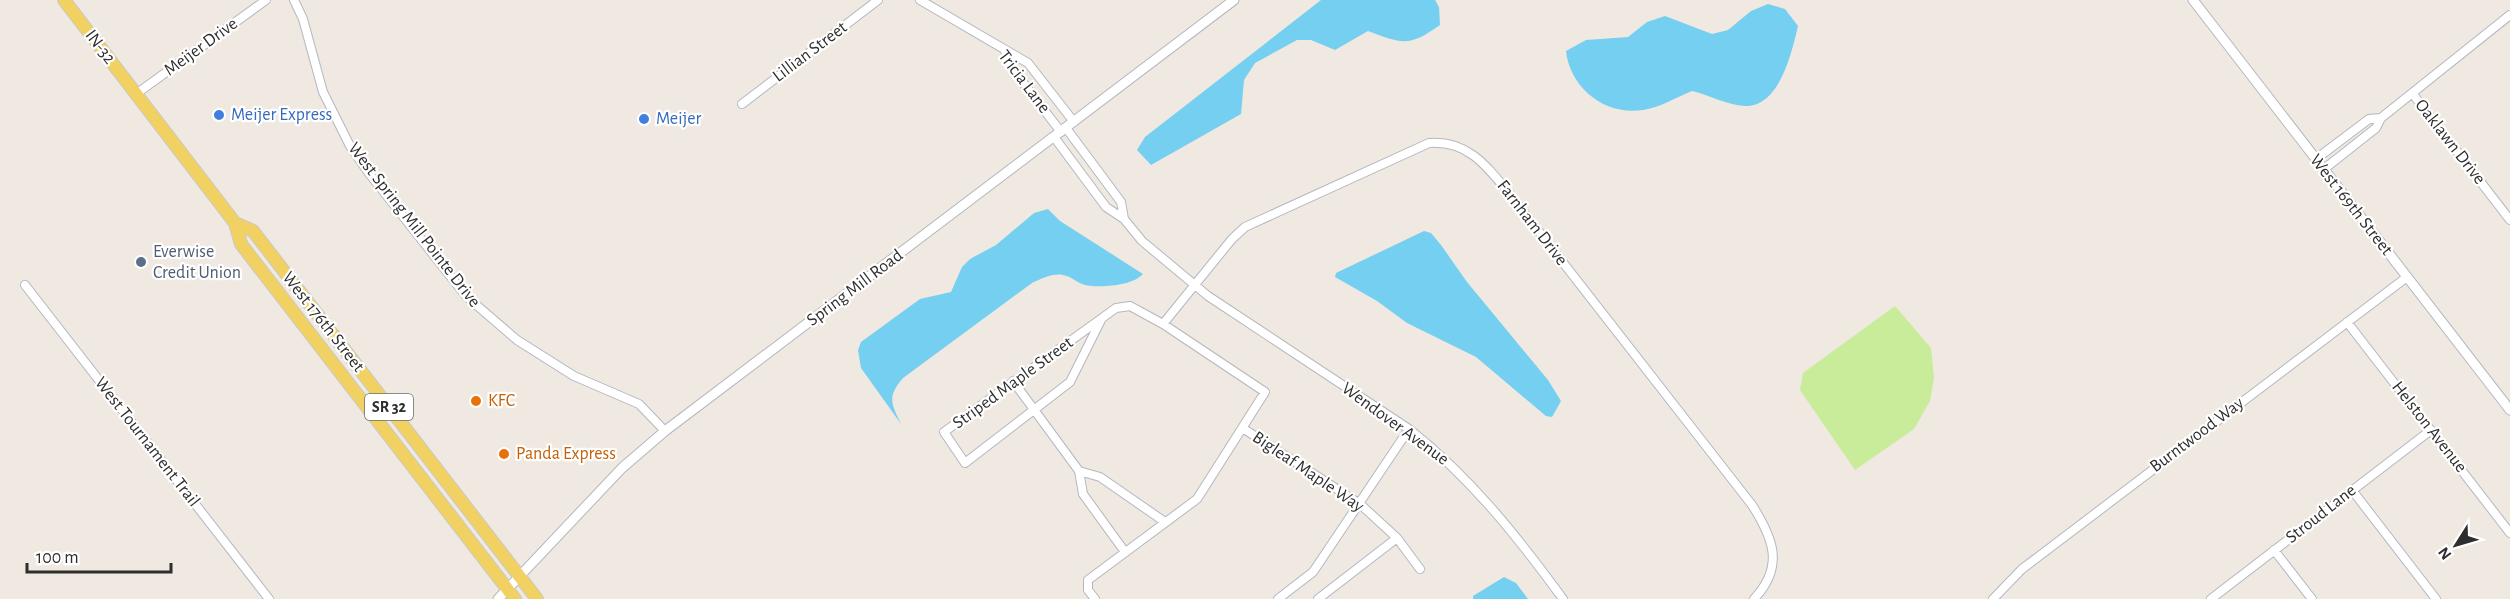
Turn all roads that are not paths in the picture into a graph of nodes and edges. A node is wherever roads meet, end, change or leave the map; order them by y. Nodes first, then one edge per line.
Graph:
1 (64, 0) edge
2 (266, 0) edge
3 (294, 0) edge
4 (878, 0) edge
5 (920, 0) edge
6 (1234, 0) edge
7 (2193, 0) edge
8 (2510, 15) edge
9 (1005, 51) junction
10 (2412, 93) junction
11 (136, 94) junction
12 (742, 104) dead end
13 (2381, 118) junction
14 (1064, 130) junction
15 (2316, 159) junction
16 (2324, 169) junction
17 (1124, 219) junction
18 (2510, 220) edge
19 (235, 223) junction
20 (2407, 277) junction
21 (25, 285) dead end
22 (1194, 286) junction
23 (1101, 320) junction
24 (2347, 322) junction
25 (1163, 324) junction
26 (1013, 381) junction
27 (1034, 410) junction
28 (2510, 410) edge
29 (1244, 429) junction
30 (1409, 429) junction
31 (2431, 430) junction
32 (665, 431) junction
33 (1079, 471) junction
34 (2352, 490) junction
35 (1360, 504) junction
36 (1165, 522) junction
37 (2510, 533) edge
38 (1397, 538) junction
39 (2274, 550) junction
40 (1125, 552) junction
41 (1420, 569) dead end
42 (519, 576) junction
43 (511, 594) edge
44 (269, 599) edge
45 (498, 599) edge
46 (537, 599) edge
47 (1095, 599) edge
48 (1278, 599) edge
49 (1318, 599) edge
50 (1563, 599) edge
51 (1754, 599) edge
52 (1993, 599) edge
53 (2211, 599) edge
54 (2312, 599) edge
55 (2436, 599) edge

1 - 11 main road, IN-32 / SR 32
2 - 11 street, Meijer Drive
3 - 32 street, West Spring Mill Pointe Drive
4 - 12 street, Lillian Street
5 - 9 street, Tricia Lane
6 - 14 street, Spring Mill Road
7 - 15 street, West 169th Street
8 - 10 street
9 - 14 street, Tricia Lane
9 - 14 street
10 - 13 street
10 - 18 street, Oaklawn Drive
11 - 19 main road, West 176th Street / SR 32
13 - 15 street
13 - 16 street
14 - 17 street, Wendover Avenue
14 - 17 street
14 - 32 street, Spring Mill Road
15 - 16 street, West 169th Street
16 - 20 street, West 169th Street
17 - 22 street, Wendover Avenue
19 - 42 main road, West 176th Street / SR 32
19 - 43 main road, West 176th Street / SR 32
20 - 24 street, Burntwood Way
20 - 28 street, West 169th Street
21 - 44 street, West Tournament Trail
22 - 25 street
22 - 30 street, Wendover Avenue
22 - 51 street, Farnham Drive
23 - 25 street, Striped Maple Street
23 - 26 street, Striped Maple Street
23 - 27 street, Striped Maple Street
24 - 31 street, Helston Avenue
24 - 52 street, Burntwood Way
25 - 29 street
26 - 27 street
26 - 27 street, Striped Maple Street
27 - 33 street
29 - 35 street, Bigleaf Maple Way
29 - 36 street
30 - 35 street
30 - 50 street, Wendover Avenue
31 - 34 street, Stroud Lane
31 - 37 street, Helston Avenue
32 - 42 street, Spring Mill Road
33 - 36 street
33 - 40 street
34 - 39 street, Stroud Lane
34 - 55 street
35 - 38 street, Bigleaf Maple Way
35 - 48 street
36 - 40 street
38 - 41 street, Bigleaf Maple Way
38 - 49 street
39 - 53 street, Stroud Lane
39 - 54 street
40 - 47 street
42 - 43 street, Spring Mill Road
42 - 46 main road, West 176th Street / SR 32
43 - 45 street, Spring Mill Road

